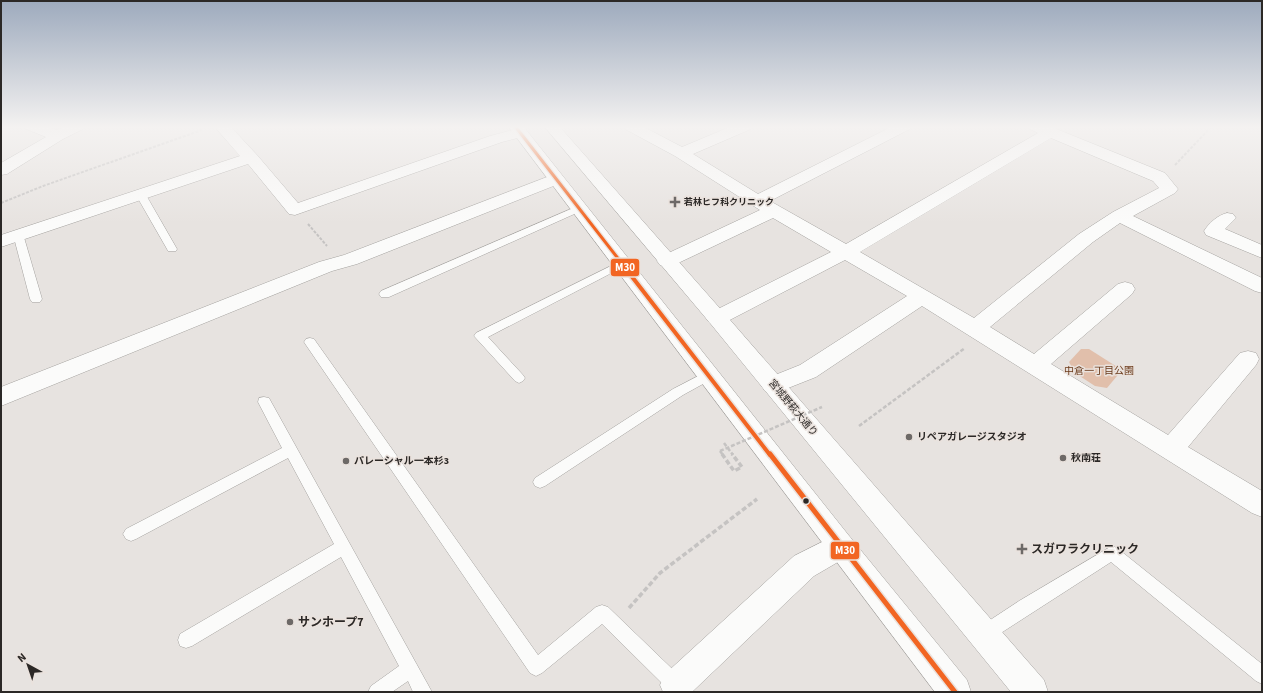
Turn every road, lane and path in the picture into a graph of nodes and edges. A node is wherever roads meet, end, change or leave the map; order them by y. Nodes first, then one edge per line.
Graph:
1 (21, 158) edge
2 (122, 158) edge
3 (250, 158) edge
4 (251, 158) edge
5 (441, 158) edge
6 (539, 158) edge
7 (579, 158) edge
8 (689, 158) edge
9 (848, 158) edge
10 (996, 158) edge
11 (1114, 158) edge
12 (1181, 158) edge
13 (1, 170) edge
14 (555, 179) junction
15 (1168, 188) junction
16 (141, 195) junction
17 (1, 203) edge
18 (765, 206) junction
19 (578, 209) junction
20 (295, 210) junction
21 (1119, 216) junction
22 (1226, 218) dead end
23 (18, 234) junction
24 (1, 241) edge
25 (172, 249) dead end
26 (846, 252) junction
27 (1262, 252) edge
28 (668, 261) junction
29 (342, 262) junction
30 (621, 264) junction
31 (1262, 286) edge
32 (1125, 289) dead end
33 (385, 294) dead end
34 (922, 296) junction
35 (36, 299) dead end
36 (717, 318) junction
37 (980, 331) junction
38 (310, 342) dead end
39 (1248, 358) dead end
40 (1035, 365) junction
41 (708, 376) junction
42 (519, 378) dead end
43 (773, 385) junction
44 (1, 397) edge
45 (264, 402) dead end
46 (822, 407) dead end
47 (859, 426) dead end
48 (724, 443) dead end
49 (1170, 448) junction
50 (291, 450) junction
51 (540, 482) dead end
52 (757, 499) dead end
53 (1262, 505) edge
54 (131, 534) dead end
55 (840, 546) junction
56 (343, 547) junction
57 (614, 626) junction
58 (983, 635) junction
59 (186, 640) dead end
60 (410, 669) junction
61 (1262, 675) edge
62 (680, 688) edge
63 (377, 692) edge
64 (423, 692) edge
65 (955, 692) edge
66 (1032, 692) edge

1 - 13 street
2 - 17 path
3 - 16 street
4 - 20 street
5 - 20 street
6 - 14 street
7 - 28 street, 宮城野萩大通り
8 - 18 street
9 - 18 street
10 - 26 street
11 - 15 street
12 - 15 path
14 - 19 street
14 - 29 street
15 - 21 street
16 - 23 street
16 - 25 lane
18 - 26 street
18 - 28 street
19 - 30 street
19 - 33 lane
20 - 29 path
21 - 31 street
21 - 37 street
22 - 27 street
23 - 24 street
23 - 35 lane
26 - 34 street
26 - 36 street
28 - 36 street, 宮城野萩大通り
29 - 44 street
30 - 41 street
30 - 42 lane
32 - 40 street
34 - 37 street
34 - 43 street
36 - 43 street, 宮城野萩大通り
37 - 40 street
37 - 47 path
38 - 57 lane
39 - 49 street
40 - 49 street
41 - 51 lane
41 - 55 street
43 - 58 street, 宮城野萩大通り
45 - 50 lane
46 - 48 path, bridge
49 - 53 street
50 - 54 lane
50 - 56 lane
52 - 57 path
55 - 62 street
55 - 65 street
56 - 59 lane
56 - 60 lane
57 - 62 lane
58 - 61 lane
58 - 66 street, 宮城野萩大通り
60 - 63 lane
60 - 64 lane

